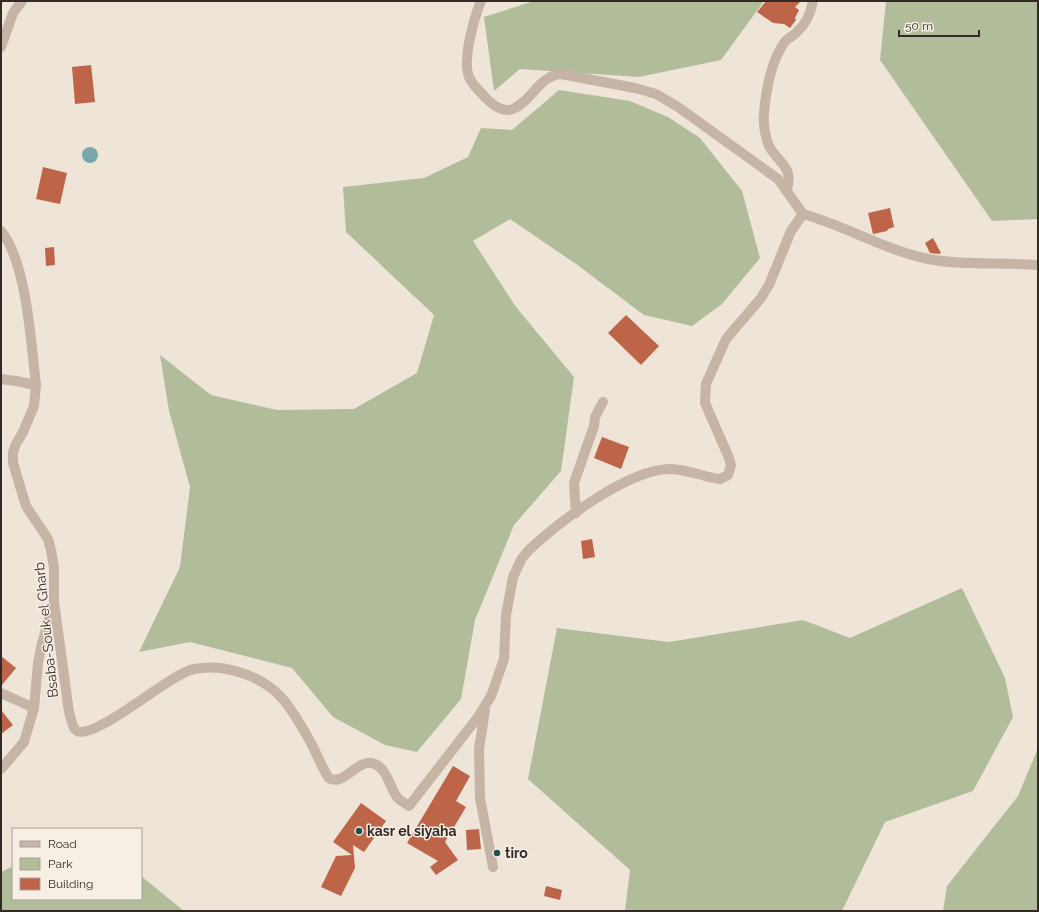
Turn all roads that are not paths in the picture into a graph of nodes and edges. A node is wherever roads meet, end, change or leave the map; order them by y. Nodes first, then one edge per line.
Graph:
1 (22, 1) edge
2 (481, 1) edge
3 (813, 1) edge
4 (1, 47) edge
5 (787, 189) junction
6 (804, 214) junction
7 (1, 231) edge
8 (1038, 265) edge
9 (1, 379) edge
10 (36, 386) junction
11 (603, 402) dead end
12 (576, 513) junction
13 (54, 602) junction
14 (1, 693) edge
15 (486, 706) junction
16 (34, 708) junction
17 (1, 769) edge
18 (492, 867) dead end

1 - 4 street
2 - 5 street
3 - 5 street
5 - 6 street
6 - 8 street
6 - 12 street, Bsaba-Souk el Gharb
7 - 10 street, Bsaba-Souk el Gharb
9 - 10 street
10 - 13 street, Bsaba-Souk el Gharb
11 - 12 street
12 - 15 street, Bsaba-Souk el Gharb
13 - 15 street, Bsaba-Souk el Gharb
13 - 16 street
14 - 16 street
15 - 18 street
16 - 17 street

